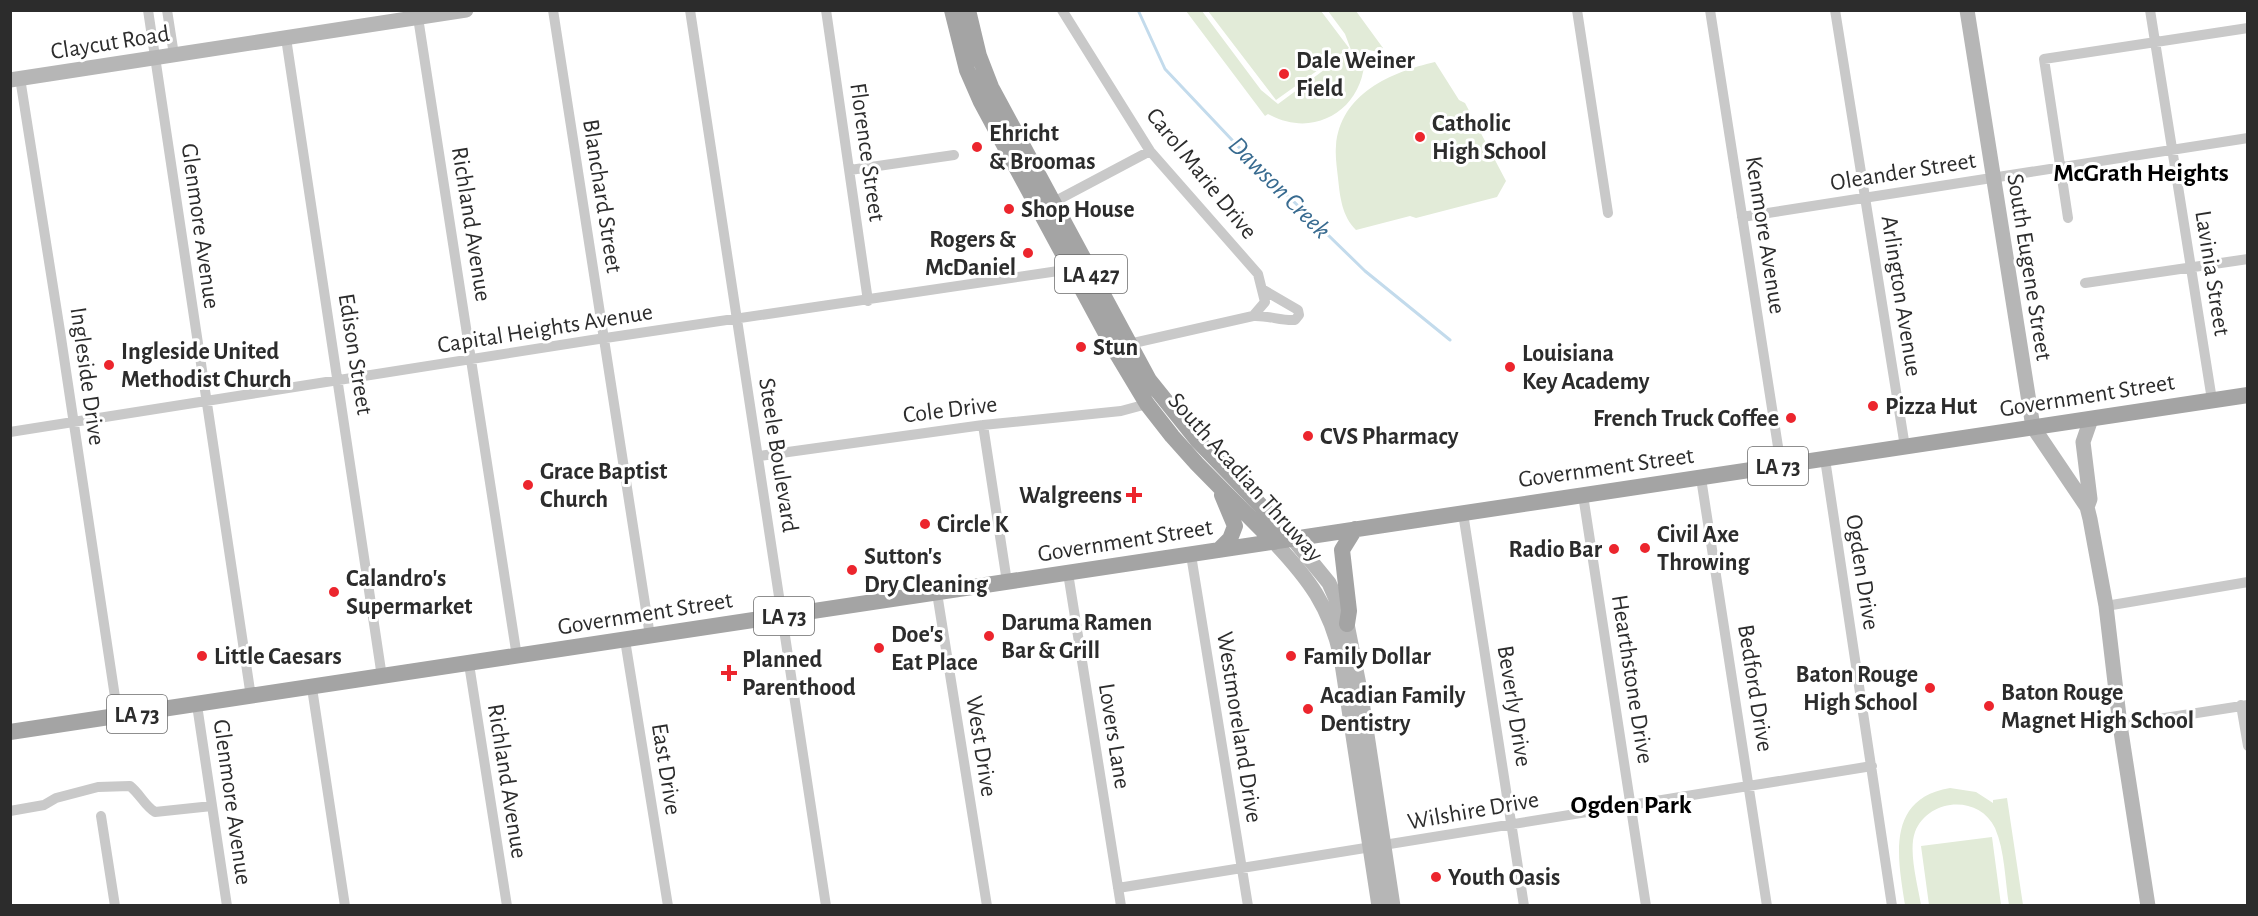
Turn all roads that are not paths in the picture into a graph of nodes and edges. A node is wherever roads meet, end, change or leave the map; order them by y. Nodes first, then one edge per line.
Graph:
1 (148, 10) edge
2 (167, 10) edge
3 (466, 10) edge
4 (553, 10) edge
5 (690, 10) edge
6 (826, 10) edge
7 (952, 10) edge
8 (968, 10) edge
9 (1062, 10) edge
10 (1577, 10) edge
11 (1710, 10) edge
12 (1835, 10) edge
13 (1967, 10) edge
14 (2150, 10) edge
15 (418, 14) edge
16 (2247, 28) edge
17 (286, 38) junction
18 (2155, 42) junction
19 (174, 55) junction
20 (155, 58) junction
21 (15, 79) edge
22 (2247, 138) edge
23 (1150, 151) junction
24 (2172, 151) junction
25 (954, 155) dead end
26 (2060, 166) junction
27 (850, 170) junction
28 (1994, 178) junction
29 (1865, 198) junction
30 (1046, 206) junction
31 (1608, 213) dead end
32 (1742, 217) junction
33 (2068, 218) dead end
34 (2247, 259) edge
35 (1075, 261) junction
36 (2190, 268) junction
37 (2085, 284) dead end
38 (1262, 289) junction
39 (868, 300) junction
40 (1253, 316) junction
41 (736, 321) junction
42 (604, 339) junction
43 (1129, 344) junction
44 (471, 360) junction
45 (339, 381) junction
46 (2247, 395) edge
47 (2212, 400) junction
48 (205, 401) junction
49 (1147, 404) junction
50 (2091, 419) junction
51 (74, 422) junction
52 (983, 425) junction
53 (2033, 427) junction
54 (10, 432) edge
55 (1905, 447) junction
56 (759, 456) junction
57 (1825, 459) junction
58 (1781, 466) junction
59 (1701, 478) junction
60 (1216, 484) junction
61 (1583, 495) junction
62 (2086, 507) junction
63 (1463, 513) junction
64 (1355, 529) junction
65 (1293, 539) junction
66 (1274, 542) junction
67 (1219, 550) junction
68 (1191, 555) junction
69 (1068, 573) junction
70 (1007, 582) junction
71 (2247, 582) edge
72 (937, 593) junction
73 (2106, 606) junction
74 (782, 616) junction
75 (1347, 624) junction
76 (650, 636) junction
77 (625, 640) junction
78 (517, 657) junction
79 (469, 664) junction
80 (382, 677) junction
81 (312, 688) junction
82 (251, 697) junction
83 (197, 705) junction
84 (2244, 705) edge
85 (118, 717) junction
86 (2120, 725) junction
87 (10, 732) edge
88 (2247, 746) edge
89 (1872, 765) junction
90 (1749, 784) junction
91 (1631, 804) junction
92 (212, 806) junction
93 (10, 812) edge
94 (101, 816) dead end
95 (1512, 824) junction
96 (1377, 847) junction
97 (1242, 868) junction
98 (1118, 888) junction
99 (115, 906) edge
100 (227, 906) edge
101 (345, 906) edge
102 (507, 906) edge
103 (668, 906) edge
104 (826, 906) edge
105 (987, 906) edge
106 (1121, 906) edge
107 (1248, 906) edge
108 (1379, 906) edge
109 (1393, 906) edge
110 (1524, 906) edge
111 (1646, 906) edge
112 (1767, 906) edge
113 (1892, 906) edge
114 (2148, 906) edge

1 - 20 street, Glenmore Avenue
2 - 19 street
3 - 15 street, Claycut Road
4 - 42 street, Blanchard Street
5 - 41 street, Steele Boulevard
6 - 27 street, Florence Street
7 - 30 main road, South Acadian Thruway / LA 427
8 - 30 main road, South Acadian Thruway / LA 427
9 - 23 street, Carol Marie Drive
10 - 31 street
11 - 32 street, Kenmore Avenue
12 - 29 street, Arlington Avenue
13 - 28 street, South Eugene Street
14 - 18 street, Lavinia Street
15 - 17 street, Claycut Road
15 - 44 street, Richland Avenue
16 - 18 street
17 - 19 street, Claycut Road
17 - 45 street, Edison Street
18 - 24 street, Lavinia Street
18 - 26 street
19 - 20 street, Claycut Road
20 - 21 street, Claycut Road
20 - 48 street, Glenmore Avenue
21 - 51 street, Ingleside Drive
22 - 24 street, Oleander Street
23 - 30 street
23 - 38 street, Carol Marie Drive
24 - 26 street, Oleander Street
24 - 36 street, Lavinia Street
25 - 27 street
26 - 28 street, Oleander Street
26 - 33 street
27 - 39 street, Florence Street
28 - 29 street, Oleander Street
28 - 53 street, South Eugene Street
29 - 32 street, Oleander Street
29 - 55 street, Arlington Avenue
30 - 35 main road, South Acadian Thruway / LA 427
32 - 58 street, Kenmore Avenue
34 - 36 street
35 - 39 street, Capital Heights Avenue
35 - 43 main road, South Acadian Thruway / LA 427
35 - 49 main road, South Acadian Thruway / LA 427
36 - 37 street
36 - 47 street, Lavinia Street
38 - 40 street, Carol Marie Drive
38 - 40 street
39 - 41 street, Capital Heights Avenue
40 - 43 street
41 - 42 street, Capital Heights Avenue
41 - 56 street, Steele Boulevard
42 - 44 street, Capital Heights Avenue
42 - 76 street, Blanchard Street
43 - 65 main road, South Acadian Thruway / LA 427
44 - 45 street, Capital Heights Avenue
44 - 78 street, Richland Avenue
45 - 48 street, Capital Heights Avenue
45 - 80 street, Edison Street
46 - 47 main road, Government Street / LA 73
47 - 50 main road, Government Street / LA 73
48 - 51 street, Capital Heights Avenue
48 - 82 street, Glenmore Avenue
49 - 52 street, Cole Drive
49 - 60 main road, South Acadian Thruway / LA 427
50 - 53 main road, Government Street / LA 73
50 - 62 street
51 - 54 street, Capital Heights Avenue
51 - 85 street, Ingleside Drive
52 - 56 street, Cole Drive
52 - 70 street
53 - 55 main road, Government Street / LA 73
53 - 62 street, South Eugene Street
55 - 57 main road, Government Street / LA 73
56 - 74 street, Steele Boulevard
57 - 58 main road, Government Street / LA 73
57 - 89 street, Ogden Drive
58 - 59 main road, Government Street / LA 73
59 - 61 main road, Government Street / LA 73
59 - 90 street, Bedford Drive
60 - 66 main road, South Acadian Thruway / LA 427
60 - 67 main road
61 - 63 main road, Government Street / LA 73
61 - 91 street, Hearthstone Drive
62 - 73 street, South Eugene Street
63 - 64 main road, Government Street / LA 73
63 - 95 street, Beverly Drive
64 - 65 main road, Government Street / LA 73
64 - 75 main road
65 - 66 main road, Government Street / LA 73
65 - 75 street, South Acadian Thruway / LA 427
66 - 67 main road, Government Street / LA 73
66 - 96 street, South Acadian Thruway
67 - 68 main road, Government Street / LA 73
68 - 69 main road, Government Street / LA 73
68 - 97 street, Westmoreland Drive
69 - 70 main road, Government Street / LA 73
69 - 98 street, Lovers Lane
70 - 72 main road, Government Street / LA 73
71 - 73 street
72 - 74 main road, Government Street / LA 73
72 - 105 street, West Drive
73 - 86 street, South Eugene Street
74 - 76 main road, Government Street / LA 73
74 - 104 street, Steele Boulevard
75 - 96 street, South Acadian Thruway / LA 427
76 - 77 main road, Government Street / LA 73
77 - 78 main road, Government Street / LA 73
77 - 103 street, East Drive
78 - 79 main road, Government Street / LA 73
79 - 80 main road, Government Street / LA 73
79 - 102 street, Richland Avenue
80 - 81 main road, Government Street / LA 73
81 - 82 main road, Government Street / LA 73
81 - 101 street
82 - 83 main road, Government Street / LA 73
83 - 85 main road, Government Street / LA 73
83 - 92 street, Glenmore Avenue
84 - 86 street
84 - 88 street
85 - 87 main road, Government Street / LA 73
86 - 114 street, South Eugene Street
89 - 90 street, Wilshire Drive
89 - 113 street, Ogden Drive
90 - 91 street, Wilshire Drive
90 - 112 street, Bedford Drive
91 - 95 street, Wilshire Drive
91 - 111 street, Hearthstone Drive
92 - 93 street
92 - 100 street, Glenmore Avenue
94 - 99 street
95 - 96 street, Wilshire Drive
95 - 110 street, Beverly Drive
96 - 97 street, Wilshire Drive
96 - 108 street, South Acadian Thruway
96 - 109 street, South Acadian Thruway / LA 427
97 - 98 street, Wilshire Drive
97 - 107 street, Westmoreland Drive
98 - 106 street, Lovers Lane

